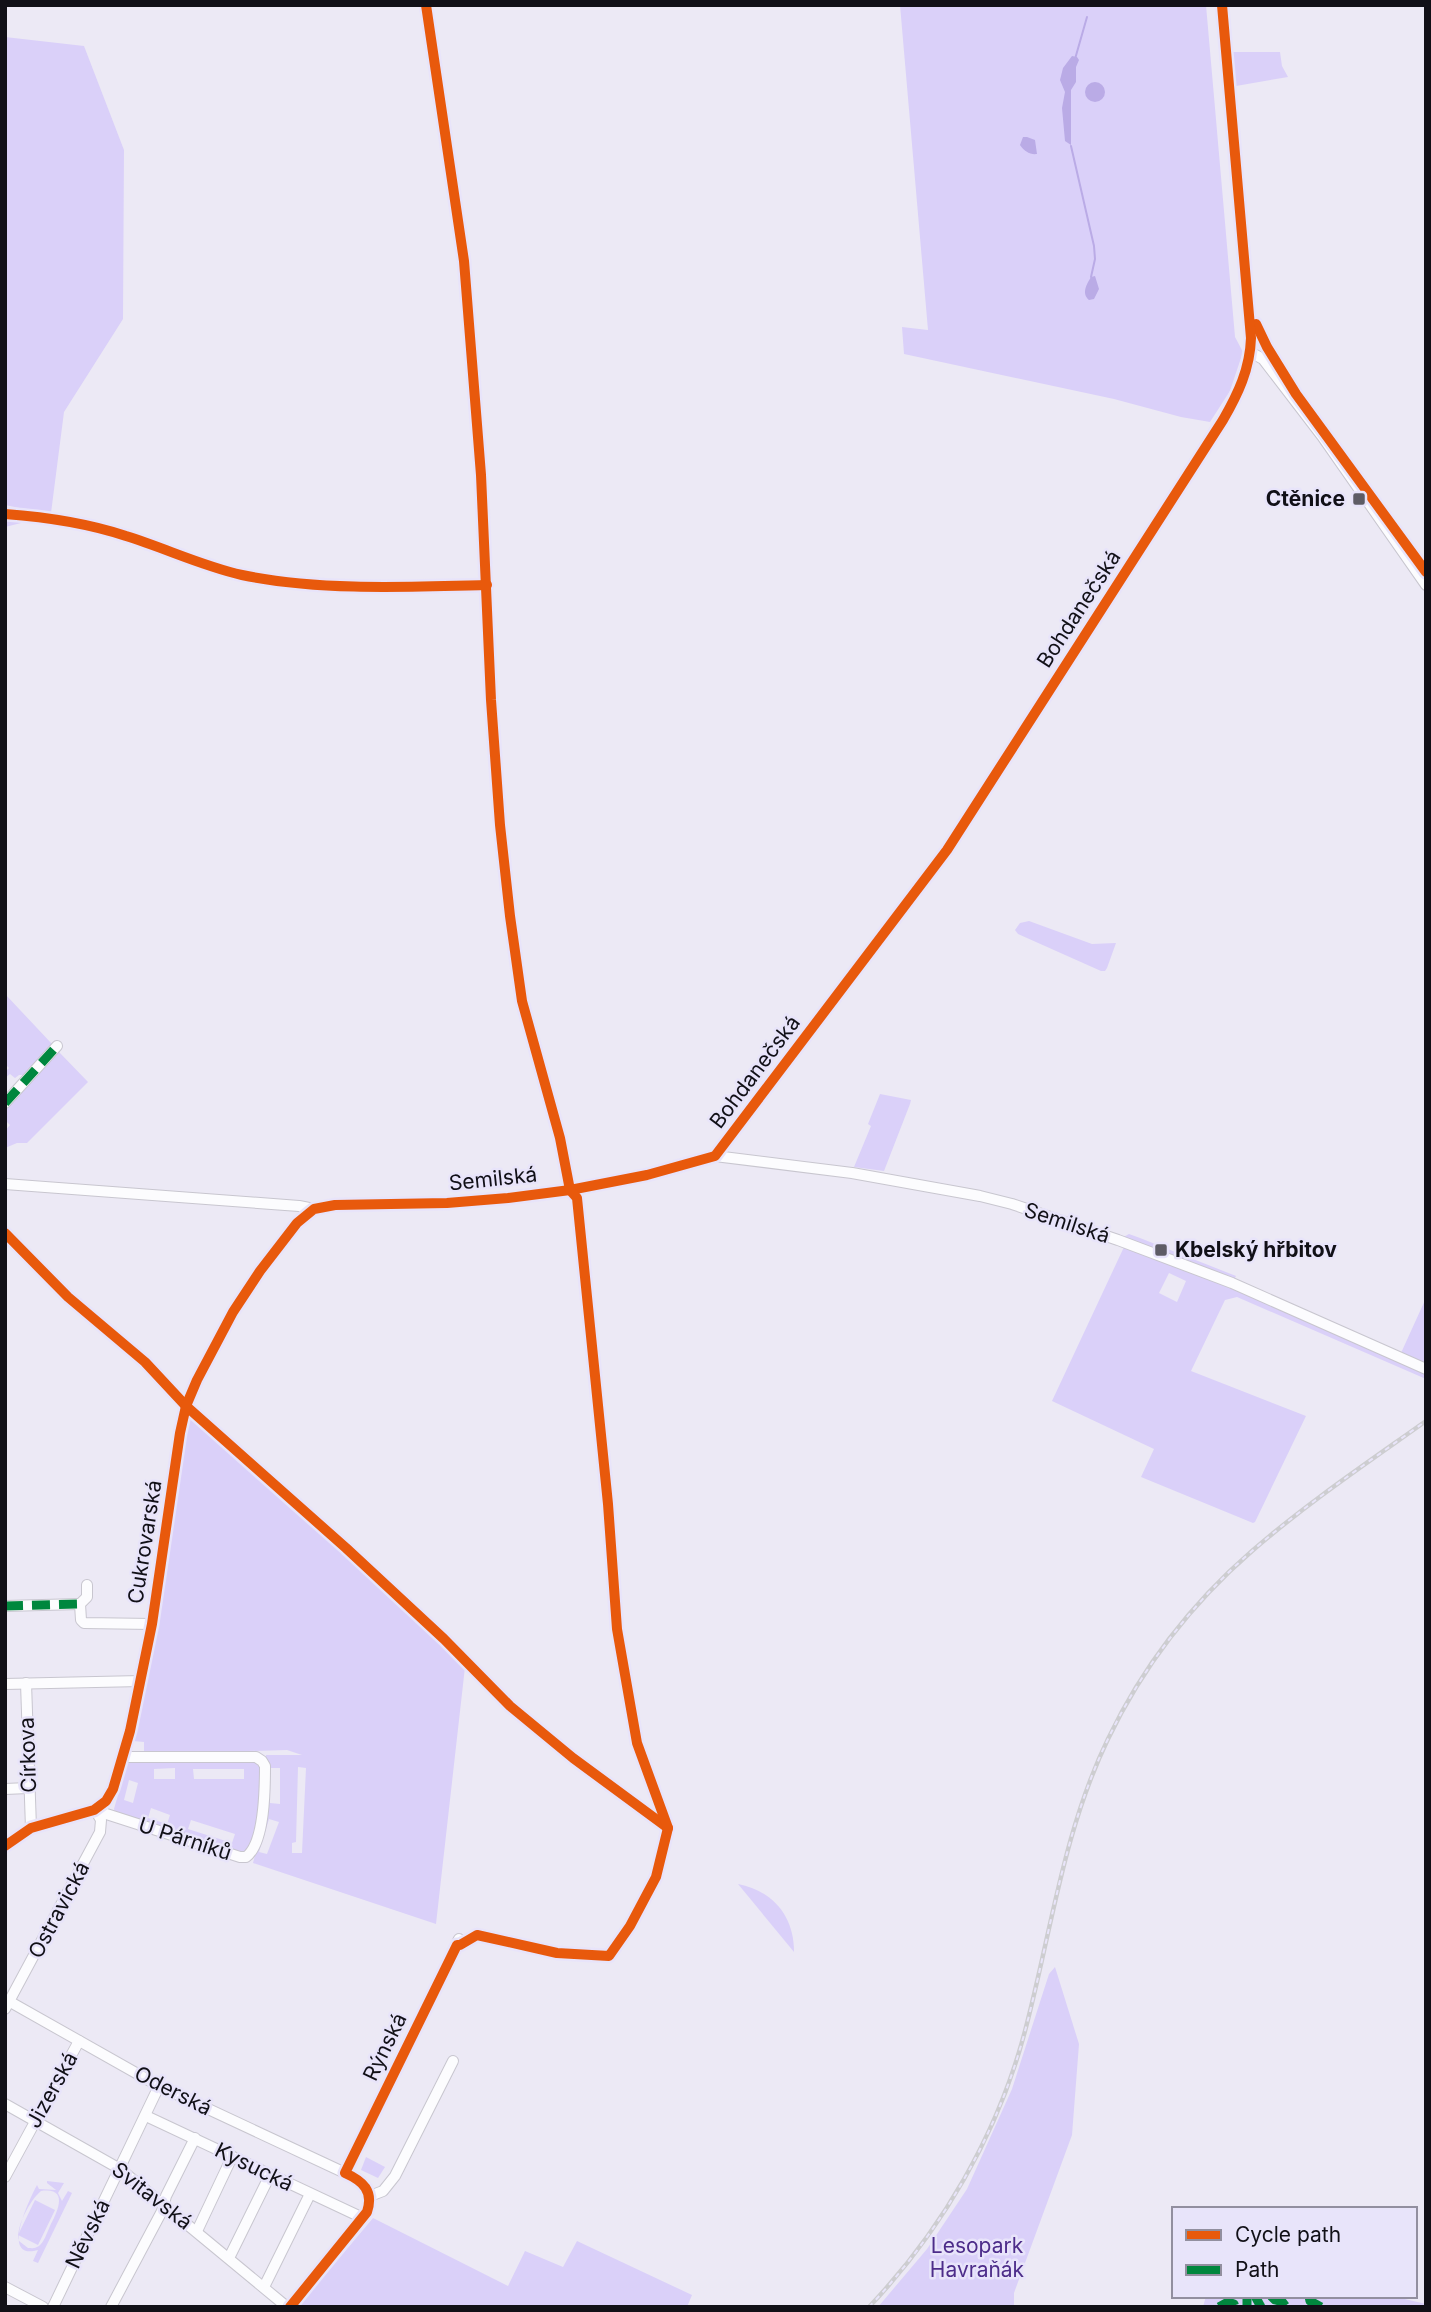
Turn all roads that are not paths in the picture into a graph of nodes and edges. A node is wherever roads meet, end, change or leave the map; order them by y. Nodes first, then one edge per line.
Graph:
1 (426, 5) edge
2 (1222, 5) edge
3 (1250, 352) junction
4 (1426, 584) edge
5 (57, 1046) dead end
6 (8, 1095) edge
7 (715, 1156) junction
8 (5, 1184) edge
9 (570, 1190) junction
10 (314, 1209) junction
11 (1426, 1369) edge
12 (87, 1585) dead end
13 (80, 1604) junction
14 (5, 1606) edge
15 (152, 1624) junction
16 (141, 1681) junction
17 (26, 1683) junction
18 (5, 1684) edge
19 (123, 1757) junction
20 (28, 1788) junction
21 (5, 1789) edge
22 (94, 1810) junction
23 (31, 1828) junction
24 (5, 1846) edge
25 (460, 1939) dead end
26 (7, 2003) edge
27 (79, 2041) junction
28 (453, 2061) dead end
29 (159, 2086) junction
30 (5, 2104) edge
31 (146, 2116) junction
32 (36, 2121) junction
33 (195, 2138) junction
34 (232, 2157) junction
35 (120, 2169) junction
36 (345, 2173) junction
37 (270, 2175) junction
38 (5, 2177) edge
39 (310, 2194) junction
40 (370, 2196) junction
41 (164, 2203) junction
42 (363, 2218) junction
43 (197, 2231) junction
44 (229, 2258) junction
45 (5, 2287) edge
46 (264, 2287) junction
47 (43, 2307) edge
48 (53, 2307) edge
49 (111, 2307) edge
50 (288, 2307) edge

1 - 9 street
2 - 3 street, Bohdanečská
3 - 4 street
3 - 7 street, Bohdanečská
5 - 6 street
7 - 9 street, Semilská
7 - 11 street, Semilská
8 - 10 street, Semilská
9 - 10 street, Semilská
10 - 15 street, Cukrovarská
12 - 13 street
13 - 14 street
13 - 15 street
15 - 16 street, Cukrovarská
16 - 17 street
16 - 19 street, Cukrovarská
17 - 18 street
17 - 20 street, Církova
19 - 22 street, Cukrovarská
19 - 22 street, U Párníků
20 - 21 street
20 - 23 street, Církova
22 - 23 street
22 - 26 street, Ostravická
23 - 24 street
25 - 36 street, Rýnská
26 - 27 street, Oderská
27 - 29 street, Oderská
27 - 32 street, Jizerská
28 - 40 street
29 - 31 street, Něvská
29 - 36 street, Oderská
30 - 32 street, Svitavská
31 - 33 street, Kysucká
31 - 35 street, Něvská
32 - 35 street, Svitavská
32 - 38 street, Jizerská
33 - 34 street, Kysucká
33 - 41 street
34 - 37 street, Kysucká
34 - 43 street
35 - 41 street, Svitavská
35 - 48 street, Něvská
36 - 40 street, Oderská
37 - 39 street, Kysucká
37 - 44 street
39 - 42 street, Kysucká
39 - 46 street
40 - 42 street
41 - 43 street, Svitavská
41 - 49 street
42 - 50 street
43 - 44 street, Svitavská
44 - 46 street, Svitavská
45 - 47 street
46 - 50 street, Svitavská

